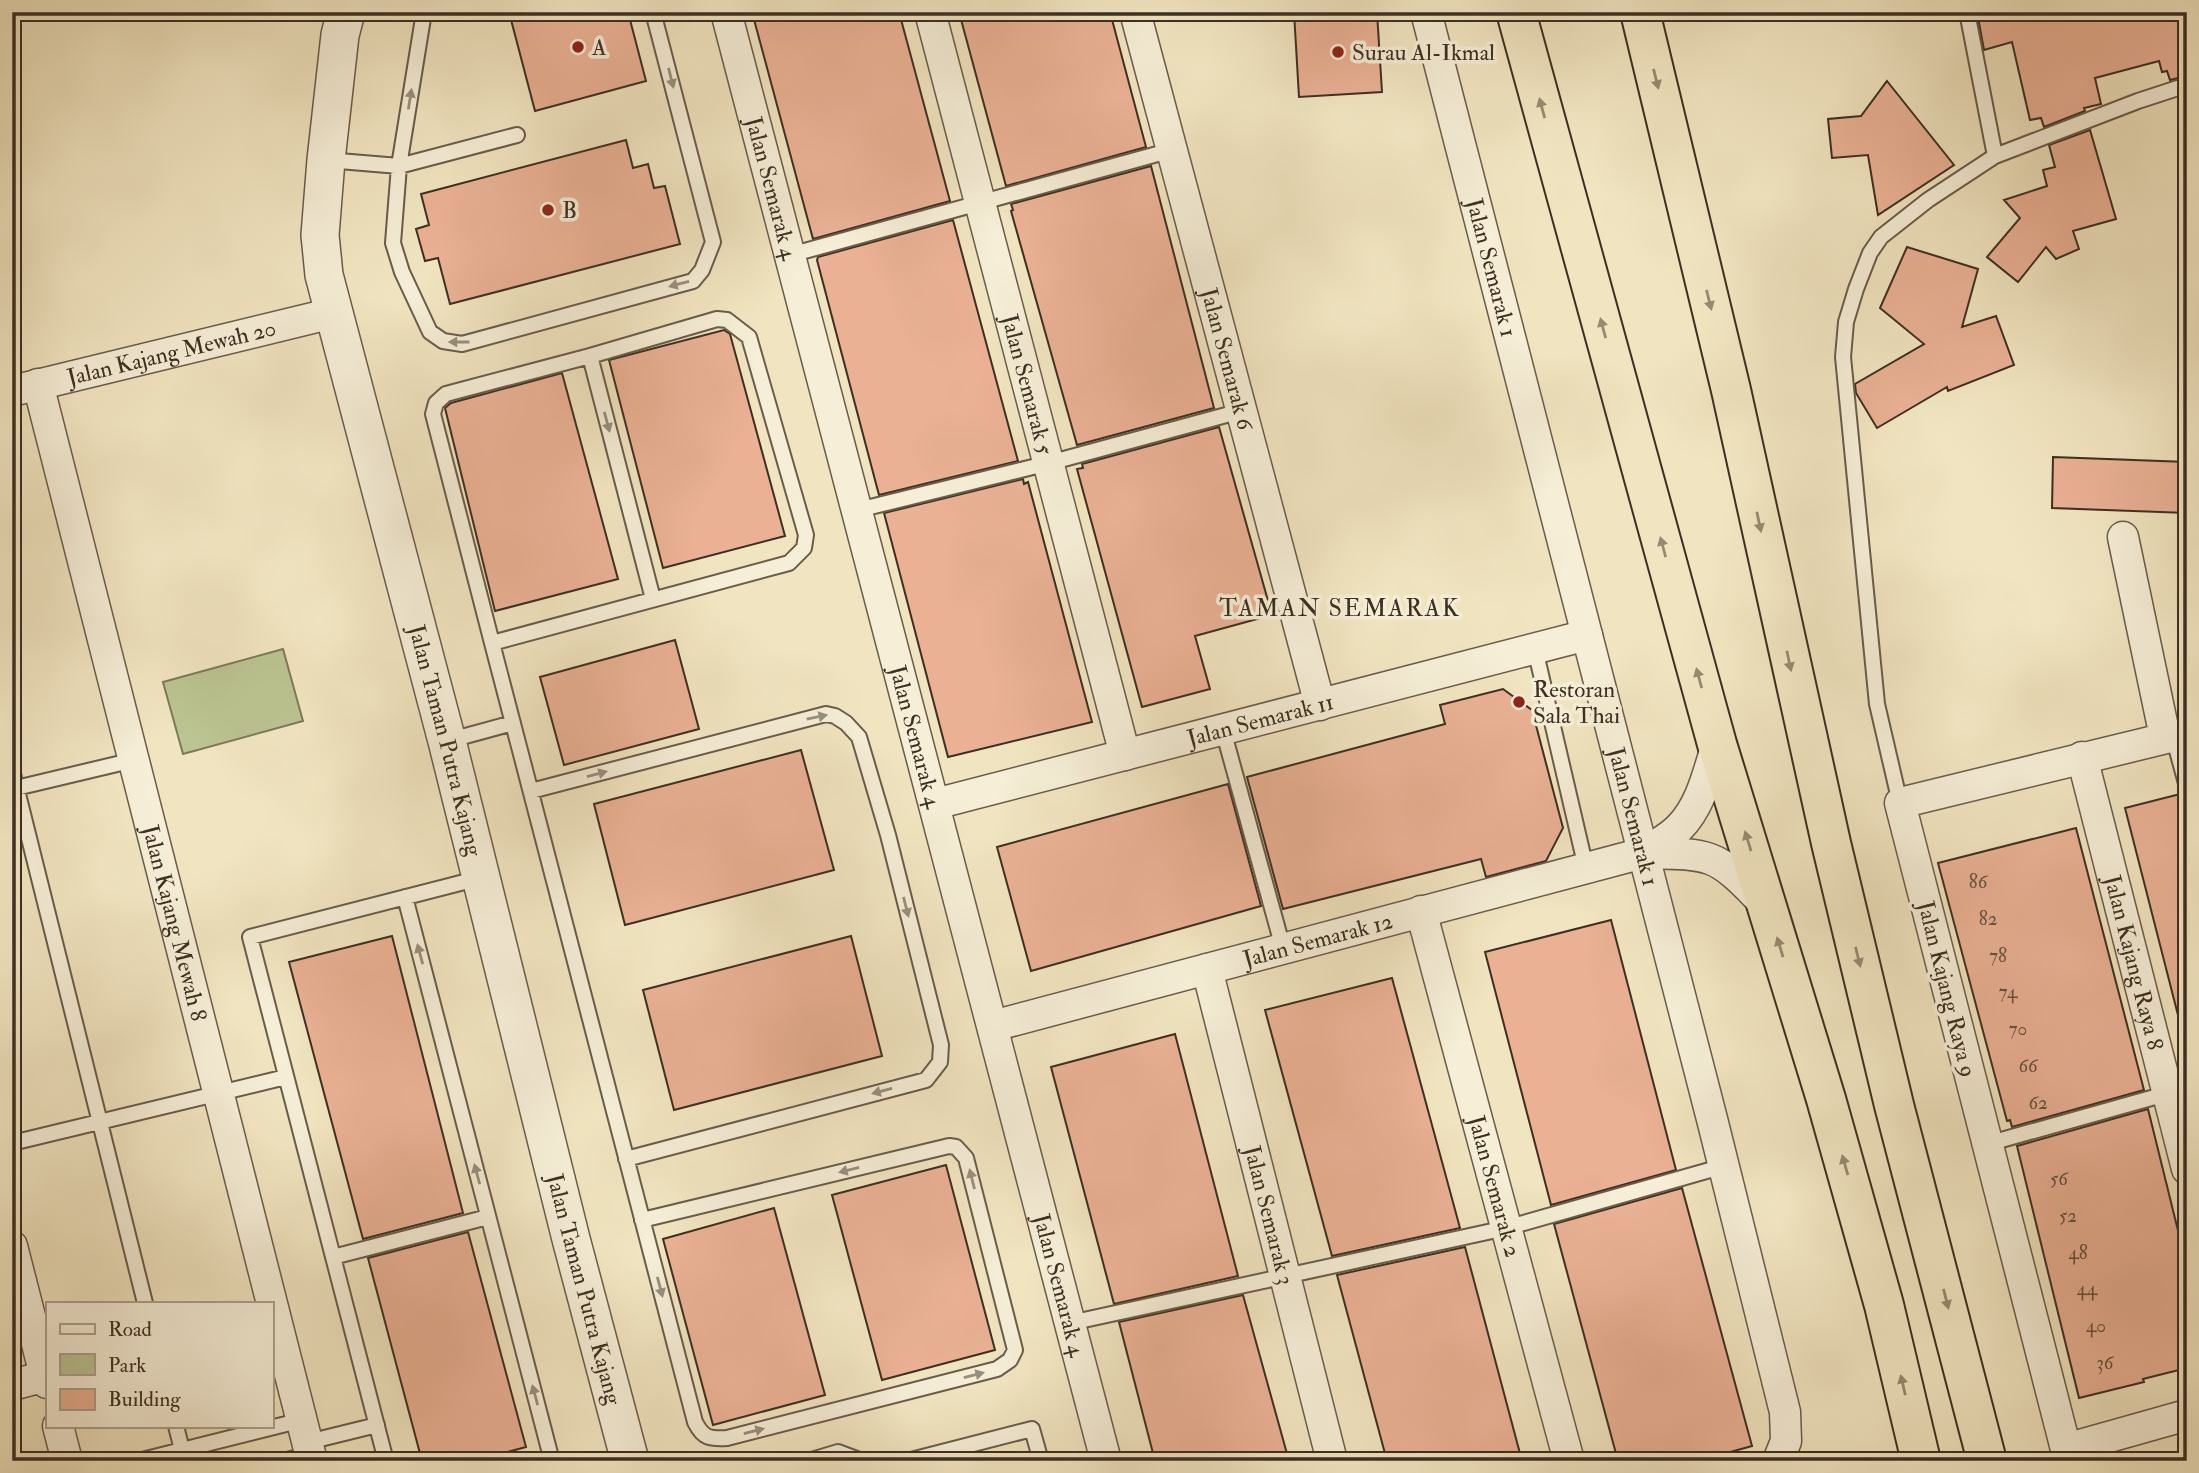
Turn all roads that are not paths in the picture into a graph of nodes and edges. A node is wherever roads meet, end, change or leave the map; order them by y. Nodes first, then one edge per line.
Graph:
1 (346, 12) edge
2 (424, 12) edge
3 (653, 12) edge
4 (726, 12) edge
5 (930, 12) edge
6 (1135, 12) edge
7 (1426, 12) edge
8 (1516, 12) edge
9 (1640, 12) edge
10 (1967, 12) edge
11 (2187, 85) edge
12 (517, 135) dead end
13 (1172, 150) junction
14 (1995, 156) junction
15 (326, 160) junction
16 (399, 166) junction
17 (980, 202) junction
18 (790, 256) junction
19 (333, 313) junction
20 (590, 356) junction
21 (25, 388) edge
22 (1241, 411) junction
23 (1049, 463) junction
24 (858, 510) junction
25 (2123, 537) dead end
26 (653, 599) junction
27 (1587, 635) junction
28 (492, 643) junction
29 (1535, 649) junction
30 (1320, 705) junction
31 (513, 723) junction
32 (1223, 730) junction
33 (2175, 735) edge
34 (447, 741) junction
35 (1717, 744) junction
36 (1125, 755) junction
37 (2082, 757) junction
38 (134, 760) junction
39 (12, 770) edge
40 (2187, 787) edge
41 (15, 789) edge
42 (531, 791) junction
43 (1900, 803) junction
44 (935, 804) junction
45 (1643, 853) junction
46 (1586, 868) junction
47 (480, 878) junction
48 (405, 897) junction
49 (1767, 906) junction
50 (1421, 911) junction
51 (1283, 948) junction
52 (1208, 969) junction
53 (993, 1026) junction
54 (286, 1077) junction
55 (2177, 1090) edge
56 (219, 1093) junction
57 (100, 1122) junction
58 (12, 1143) edge
59 (1987, 1144) junction
60 (626, 1159) junction
61 (1724, 1166) junction
62 (2187, 1169) edge
63 (488, 1217) junction
64 (642, 1220) junction
65 (1506, 1228) junction
66 (333, 1257) junction
67 (14, 1258) edge
68 (1285, 1276) junction
69 (145, 1302) edge
70 (269, 1302) edge
71 (273, 1321) edge
72 (1070, 1323) junction
73 (46, 1380) edge
74 (12, 1385) edge
75 (1968, 1385) junction
76 (2187, 1415) edge
77 (377, 1424) junction
78 (59, 1428) edge
79 (176, 1428) edge
80 (303, 1447) edge
81 (182, 1450) junction
82 (2067, 1455) edge
83 (1920, 1458) edge
84 (67, 1461) edge
85 (138, 1461) edge
86 (386, 1461) edge
87 (552, 1461) edge
88 (630, 1461) edge
89 (808, 1461) edge
90 (862, 1461) edge
91 (907, 1461) edge
92 (1041, 1461) edge
93 (1107, 1461) edge
94 (1332, 1461) edge
95 (1569, 1461) edge
96 (1778, 1461) edge
97 (1987, 1461) edge
98 (2005, 1461) edge

1 - 15 street, Jalan Taman Putra Kajang
16 -> 2 lane
3 -> 16 lane
4 - 18 street, Jalan Semarak 4
5 - 17 street, Jalan Semarak 5
6 - 13 street, Jalan Semarak 6
7 - 27 street, Jalan Semarak 1
35 -> 8 highway
9 -> 75 highway
10 - 14 lane
11 - 14 lane
12 - 16 lane
13 - 17 lane
13 - 22 street, Jalan Semarak 6
14 - 43 lane
15 - 16 lane
15 - 19 street, Jalan Taman Putra Kajang
17 - 18 lane
17 - 23 street, Jalan Semarak 5
18 - 24 street, Jalan Semarak 4
19 - 21 street, Jalan Kajang Mewah 20
19 - 34 street, Jalan Taman Putra Kajang
20 -> 26 lane
20 - 26 lane
20 - 28 lane
21 - 38 street, Jalan Kajang Mewah 8
22 - 23 lane
22 - 30 street, Jalan Semarak 6
23 - 24 lane
23 - 36 street, Jalan Semarak 5
24 - 44 street, Jalan Semarak 4
25 - 33 street
26 - 28 lane
27 - 29 street, Jalan Semarak 11
27 - 45 street, Jalan Semarak 1
28 - 31 lane
29 - 30 street, Jalan Semarak 11
29 - 46 lane
30 - 32 street, Jalan Semarak 11
31 - 34 lane
31 - 42 lane
32 - 36 street, Jalan Semarak 11
32 - 51 lane
33 - 37 street
33 - 40 lane
34 - 47 street, Jalan Taman Putra Kajang
35 - 45 street, Jalan Semarak 12
49 -> 35 highway
36 - 44 street, Jalan Semarak 11
37 - 43 street
37 - 55 street, Jalan Kajang Raya 8
38 - 41 lane
38 - 56 street, Jalan Kajang Mewah 8
39 - 41 lane
41 - 57 lane
42 - 60 lane
42 -> 60 lane
43 - 59 street, Jalan Kajang Raya 9
44 - 53 street, Jalan Semarak 4
45 - 46 street, Jalan Semarak 12
45 - 49 street, Jalan Semarak 12
45 - 61 street, Jalan Semarak 1
46 - 50 street, Jalan Semarak 12
47 - 48 lane
47 - 88 street, Jalan Taman Putra Kajang
48 - 54 lane
63 -> 48 lane
83 -> 49 highway
50 - 51 street, Jalan Semarak 12
50 - 65 street, Jalan Semarak 2
51 - 52 street, Jalan Semarak 12
52 - 53 street, Jalan Semarak 12
52 - 68 street, Jalan Semarak 3
53 - 72 street, Jalan Semarak 4
54 - 56 lane
54 - 66 lane
55 - 59 lane
55 - 62 street, Jalan Kajang Raya 8
56 - 57 lane
56 - 70 street, Jalan Kajang Mewah 8
57 - 58 lane
57 - 69 lane
59 - 82 street, Jalan Kajang Raya 9
60 - 64 lane
61 - 65 lane
61 - 96 street, Jalan Semarak 1
63 - 66 lane
87 -> 63 lane
64 -> 64 lane
65 - 68 lane
65 - 95 street, Jalan Semarak 2
66 - 77 lane
67 - 73 street
68 - 72 lane
68 - 94 street, Jalan Semarak 3
71 - 80 street, Jalan Kajang Mewah 8
72 - 93 street, Jalan Semarak 4
73 - 74 street
75 - 97 highway
75 - 98 highway
76 - 82 street
77 - 80 lane
77 - 86 lane
78 - 84 street
79 - 81 lane
80 - 81 lane
81 - 85 lane
89 - 90 lane
91 - 92 lane

